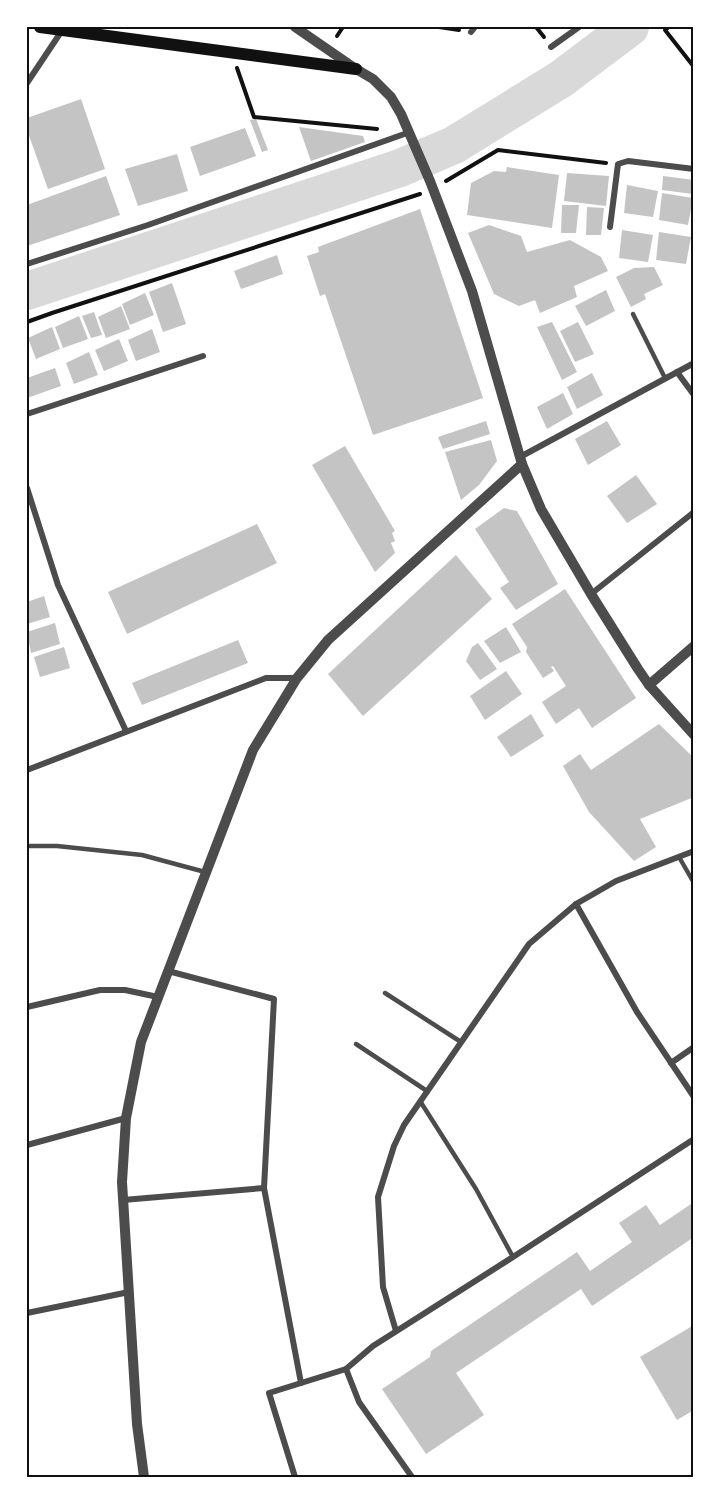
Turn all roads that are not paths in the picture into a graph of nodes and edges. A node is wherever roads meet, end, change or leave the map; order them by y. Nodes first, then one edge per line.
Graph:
1 (40, 27) edge
2 (295, 27) edge
3 (579, 27) edge
4 (63, 28) edge
5 (551, 47) dead end
6 (356, 69) junction
7 (27, 83) edge
8 (411, 136) junction
9 (694, 169) edge
10 (610, 227) dead end
11 (27, 264) edge
12 (633, 314) dead end
13 (203, 356) dead end
14 (694, 363) edge
15 (676, 372) junction
16 (665, 378) junction
17 (694, 395) edge
18 (27, 414) edge
19 (521, 460) junction
20 (27, 488) edge
21 (694, 512) edge
22 (591, 594) junction
23 (694, 646) edge
24 (297, 678) junction
25 (649, 685) junction
26 (126, 731) junction
27 (694, 735) edge
28 (27, 770) edge
29 (27, 846) edge
30 (694, 851) edge
31 (679, 856) junction
32 (206, 872) junction
33 (694, 883) edge
34 (576, 904) junction
35 (168, 971) junction
36 (385, 993) dead end
37 (158, 997) junction
38 (27, 1007) edge
39 (461, 1042) junction
40 (356, 1044) dead end
41 (694, 1047) edge
42 (671, 1063) junction
43 (428, 1091) junction
44 (694, 1097) edge
45 (420, 1101) junction
46 (126, 1118) junction
47 (694, 1139) edge
48 (27, 1145) edge
49 (264, 1188) junction
50 (123, 1200) junction
51 (513, 1257) junction
52 (129, 1292) junction
53 (27, 1313) edge
54 (396, 1331) junction
55 (346, 1369) junction
56 (301, 1383) junction
57 (144, 1477) edge
58 (295, 1477) edge
59 (412, 1477) edge

1 - 4 main road
2 - 6 street
3 - 5 street
4 - 6 main road
4 - 7 street
6 - 8 street
8 - 11 street
8 - 19 street
9 - 10 street
12 - 16 lane
13 - 18 street
14 - 15 street
15 - 16 street
15 - 17 street
16 - 19 street
19 - 22 street
19 - 24 street
20 - 26 street
21 - 22 street
22 - 25 street
23 - 25 street
24 - 26 street
24 - 32 street
25 - 27 street
26 - 28 street
29 - 32 lane
30 - 31 street
31 - 33 lane
31 - 34 street
32 - 35 street
34 - 39 street
34 - 42 street
35 - 37 street
35 - 49 street
36 - 39 lane
37 - 38 street
37 - 46 street
39 - 43 street
40 - 43 lane
41 - 42 street
42 - 44 street
43 - 45 street
45 - 51 lane
45 - 54 street
46 - 48 street
46 - 50 street
47 - 51 street
49 - 50 street
49 - 56 street
50 - 52 street
51 - 54 street
52 - 53 street
52 - 57 street
54 - 55 street
55 - 56 street
55 - 59 street
56 - 58 street

